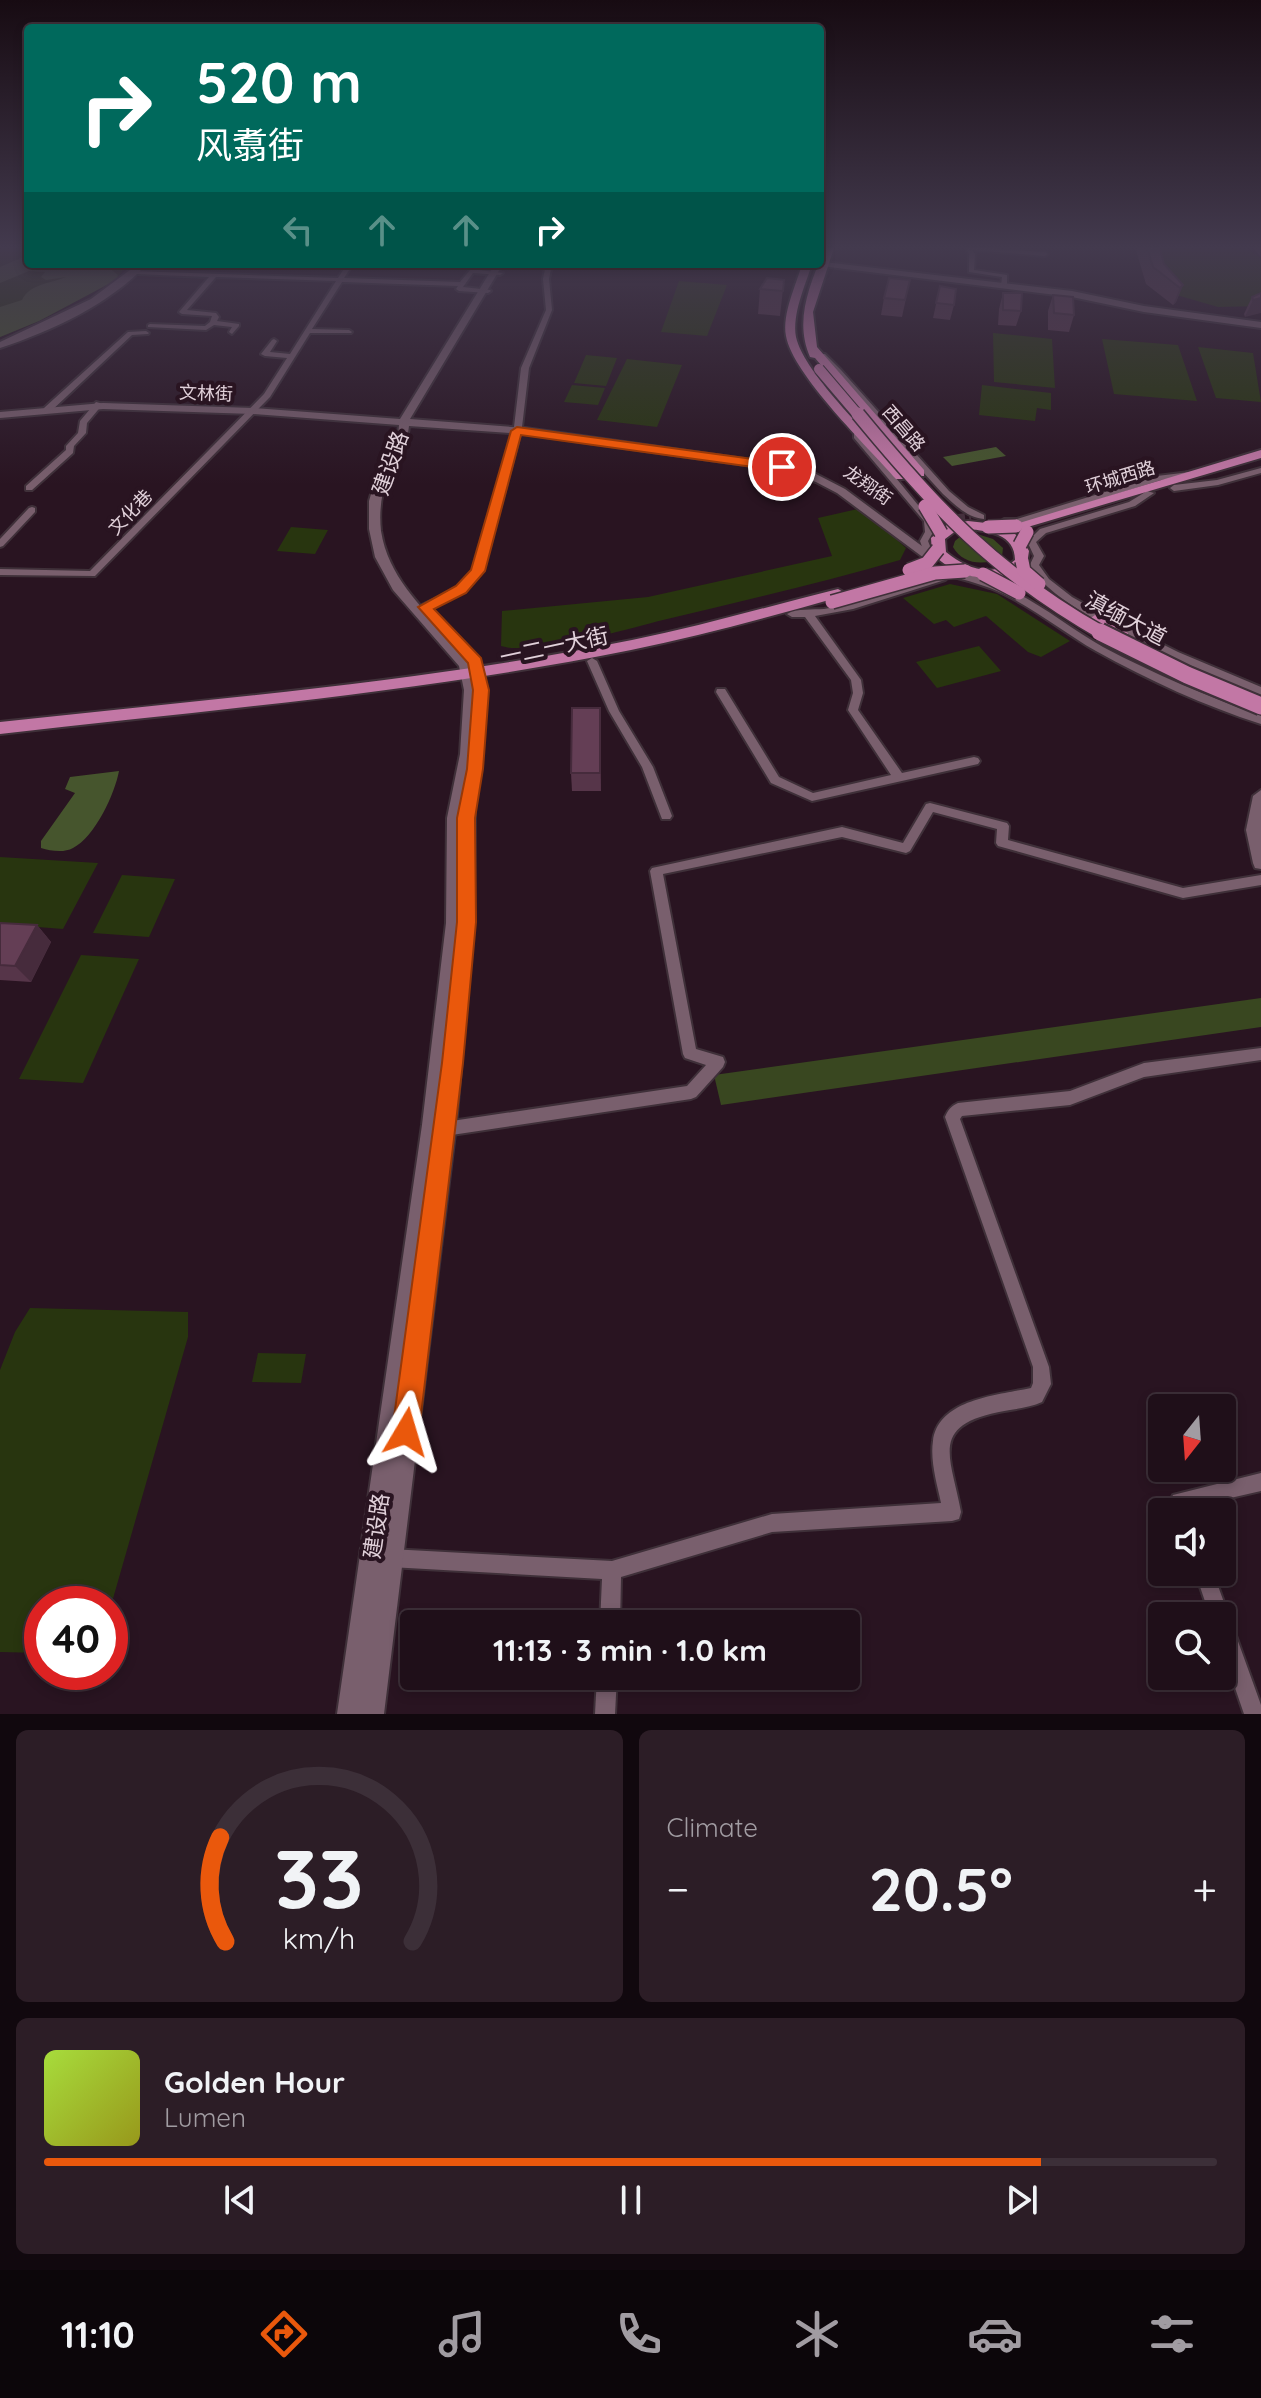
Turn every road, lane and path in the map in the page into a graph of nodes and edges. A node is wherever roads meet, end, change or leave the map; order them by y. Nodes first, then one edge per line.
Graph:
1 (45, 325) edge
2 (210, 325) edge
3 (237, 325) edge
4 (311, 325) edge
5 (465, 325) edge
6 (543, 325) edge
7 (792, 325) edge
8 (807, 325) edge
9 (307, 331) junction
10 (232, 332) dead end
11 (349, 332) dead end
12 (274, 341) dead end
13 (0, 345) edge
14 (810, 346) junction
15 (795, 347) junction
16 (292, 356) junction
17 (819, 369) junction
18 (98, 405) junction
19 (48, 409) junction
20 (254, 409) junction
21 (0, 414) edge
22 (408, 422) junction
23 (517, 429) junction
24 (1261, 454) edge
25 (1261, 461) edge
26 (1261, 470) edge
27 (29, 488) dead end
28 (1174, 488) junction
29 (32, 510) dead end
30 (1005, 529) junction
31 (932, 532) junction
32 (2, 540) edge
33 (981, 549) joint
34 (932, 553) junction
35 (1030, 566) junction
36 (0, 572) edge
37 (959, 574) junction
38 (982, 578) junction
39 (999, 583) dead end
40 (835, 597) junction
41 (425, 607) junction
42 (800, 614) junction
43 (592, 661) junction
44 (475, 680) junction
45 (721, 692) dead end
46 (1260, 707) edge
47 (0, 728) edge
48 (0, 737) edge
49 (974, 761) dead end
50 (899, 778) junction
51 (1261, 796) edge
52 (666, 816) dead end
53 (1261, 863) edge
54 (1261, 880) edge
55 (1261, 1054) edge
56 (445, 1129) junction
57 (1261, 1482) edge
58 (1192, 1498) edge
59 (390, 1558) junction
60 (612, 1570) junction
61 (611, 1610) edge
62 (1236, 1662) edge
63 (606, 1690) edge
64 (351, 1714) edge
65 (370, 1714) edge
66 (605, 1714) edge
67 (1254, 1714) edge

1 - 13 street
2 - 19 street
3 - 10 street
4 - 9 street, 文化巷
5 - 22 street
6 - 23 street
7 - 15 main road
8 - 14 main road, 西昌路
9 - 11 street
9 - 16 street, 文化巷
12 - 16 street
14 - 17 main road, 西昌路
14 - 30 street
14 - 30 main road, 西昌路
15 - 17 main road, 西昌路
15 - 31 street
15 - 31 main road, 西昌路, bridge
16 - 20 street, 文化巷
17 - 33 main road, 西昌路, bridge
18 - 19 street, 文林街
18 - 20 street, 文林街
18 - 27 street
19 - 21 street, 文林街
20 - 22 street, 文林街
20 - 36 street, 文化巷
22 - 23 street, 龙翔街
22 - 41 street, 建设路
22 - 44 street, 建设路
23 - 31 street, 龙翔街
23 - 34 street, 龙翔街
23 - 41 street
24 - 30 main road, 环城西路
25 - 28 main road, 环城西路
26 - 28 street
28 - 30 main road, 环城西路
29 - 32 street
30 - 31 main road, bridge
30 - 35 main road, bridge
31 - 34 main road, bridge
33 - 46 main road, 滇缅大道, bridge
34 - 37 main road
34 - 40 main road, 一二一大街, bridge
35 - 38 main road, bridge
35 - 46 street
35 - 46 main road, 滇缅大道, bridge
37 - 38 main road, bridge
37 - 40 main road, 一二一大街, bridge
37 - 42 street
38 - 39 street
38 - 46 main road, 滇缅大道, bridge
40 - 42 main road, 一二一大街
40 - 44 main road, 一二一大街
41 - 44 street, 建设路
42 - 43 main road, 一二一大街
42 - 50 street
43 - 44 main road, 一二一大街
43 - 52 street
44 - 47 main road, 一二一大街
44 - 48 main road, 一二一大街
44 - 56 street, 建设路
44 - 64 street, 建设路
45 - 50 street
49 - 50 street
51 - 53 street
54 - 56 street
55 - 60 street
56 - 59 street, 建设路
57 - 58 street
59 - 60 street
59 - 65 street, 建设路
60 - 61 street
62 - 67 street
63 - 66 street

